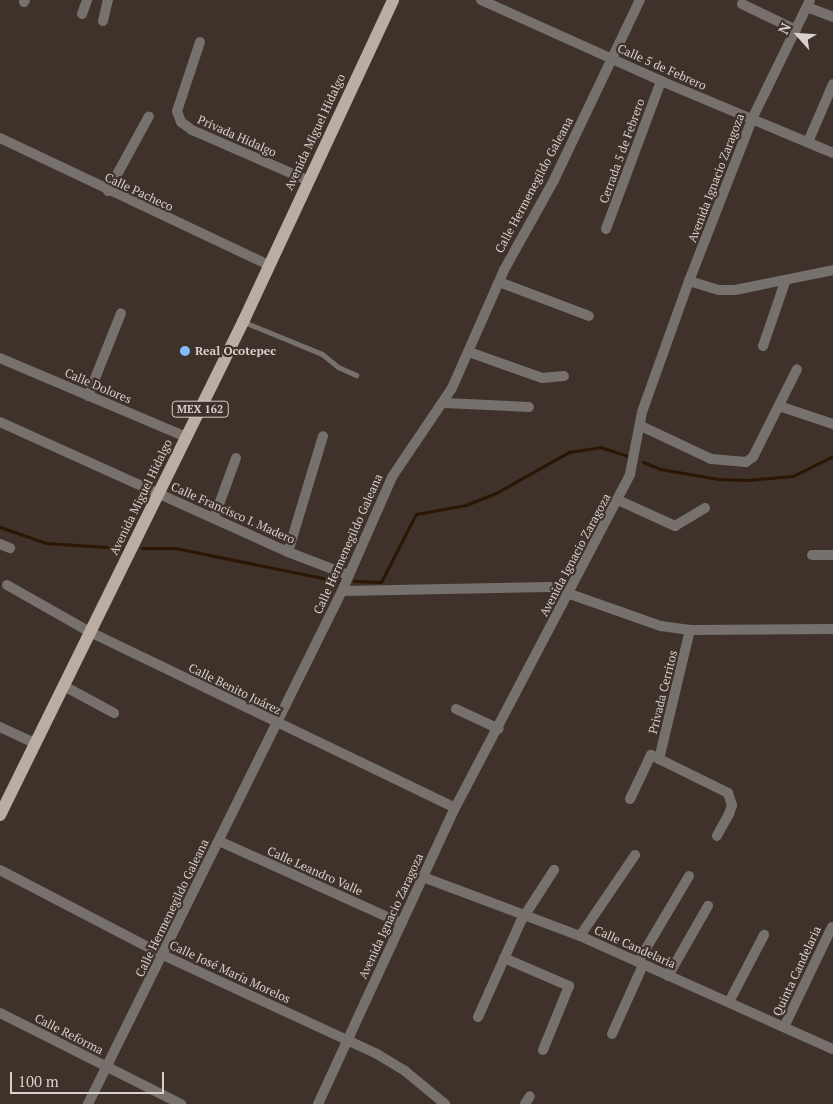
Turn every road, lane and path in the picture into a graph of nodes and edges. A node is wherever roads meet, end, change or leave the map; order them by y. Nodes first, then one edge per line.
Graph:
1 (87, 0) edge
2 (108, 0) edge
3 (393, 0) edge
4 (481, 0) edge
5 (640, 0) edge
6 (809, 3) edge
7 (742, 4) dead end
8 (82, 14) dead end
9 (833, 17) edge
10 (103, 20) dead end
11 (796, 30) junction
12 (200, 42) dead end
13 (612, 58) junction
14 (661, 82) junction
15 (833, 84) edge
16 (149, 116) dead end
17 (752, 119) junction
18 (0, 138) edge
19 (808, 142) junction
20 (833, 153) edge
21 (307, 180) junction
22 (108, 191) junction
23 (606, 229) dead end
24 (269, 265) junction
25 (833, 270) edge
26 (690, 281) junction
27 (499, 282) junction
28 (785, 282) junction
29 (121, 313) dead end
30 (589, 316) dead end
31 (243, 322) junction
32 (763, 346) dead end
33 (469, 352) junction
34 (0, 358) edge
35 (797, 370) dead end
36 (356, 375) dead end
37 (564, 376) dead end
38 (88, 396) junction
39 (444, 403) junction
40 (779, 406) junction
41 (529, 407) dead end
42 (0, 422) edge
43 (833, 424) edge
44 (641, 426) junction
45 (323, 436) dead end
46 (186, 437) junction
47 (236, 458) dead end
48 (159, 494) junction
49 (618, 500) junction
50 (705, 508) dead end
51 (214, 518) junction
52 (288, 552) junction
53 (812, 555) dead end
54 (833, 555) edge
55 (348, 575) junction
56 (7, 585) dead end
57 (342, 591) junction
58 (568, 594) junction
59 (833, 629) edge
60 (690, 630) junction
61 (90, 632) junction
62 (64, 686) junction
63 (456, 709) dead end
64 (114, 713) dead end
65 (277, 723) junction
66 (0, 727) edge
67 (499, 729) junction
68 (36, 744) junction
69 (659, 759) junction
70 (630, 799) dead end
71 (455, 808) junction
72 (0, 815) edge
73 (717, 836) dead end
74 (219, 841) junction
75 (635, 855) dead end
76 (0, 870) edge
77 (554, 870) dead end
78 (689, 876) dead end
79 (423, 877) junction
80 (708, 906) dead end
81 (525, 915) junction
82 (401, 923) junction
83 (832, 927) dead end
84 (764, 935) dead end
85 (580, 936) junction
86 (163, 955) junction
87 (504, 958) junction
88 (640, 963) junction
89 (668, 976) junction
90 (729, 1002) junction
91 (0, 1013) edge
92 (478, 1017) dead end
93 (784, 1027) junction
94 (612, 1034) dead end
95 (348, 1040) junction
96 (833, 1048) edge
97 (543, 1050) dead end
98 (107, 1067) junction
99 (88, 1104) edge
100 (181, 1104) edge
101 (318, 1104) edge
102 (445, 1104) edge

1 - 8 street
2 - 10 street
3 - 21 main road, Avenida Miguel Hidalgo / MEX 162
4 - 13 street, Calle 5 de Febrero
5 - 13 street, Calle Hermenegildo Galeana
6 - 9 street
6 - 11 street, Avenida Ignacio Zaragoza
7 - 11 street
11 - 17 street, Avenida Ignacio Zaragoza
12 - 21 street, Privada Hidalgo
13 - 14 street, Calle 5 de Febrero
13 - 27 street, Calle Hermenegildo Galeana
14 - 17 street, Calle 5 de Febrero
14 - 23 street, Cerrada 5 de Febrero
15 - 19 street
16 - 22 street
17 - 19 street, Calle 5 de Febrero
17 - 26 street, Avenida Ignacio Zaragoza
18 - 22 street, Calle Pacheco
19 - 20 street, Calle 5 de Febrero
21 - 24 main road, Avenida Miguel Hidalgo / MEX 162
22 - 24 street, Calle Pacheco
24 - 31 main road, Avenida Miguel Hidalgo / MEX 162
25 - 28 street
26 - 28 street
26 - 44 street, Avenida Ignacio Zaragoza
27 - 30 street
27 - 33 street, Calle Hermenegildo Galeana
28 - 32 street
29 - 38 street
31 - 36 lane
31 - 46 main road, Avenida Miguel Hidalgo / MEX 162
33 - 37 street
33 - 39 street, Calle Hermenegildo Galeana
34 - 38 street, Calle Dolores
35 - 40 street
38 - 46 street, Calle Dolores
39 - 41 street
39 - 55 street, Calle Hermenegildo Galeana
40 - 43 street
40 - 44 street
42 - 48 street, Calle Francisco I. Madero
44 - 49 street, Avenida Ignacio Zaragoza
45 - 52 street
46 - 48 main road, Avenida Miguel Hidalgo / MEX 162
47 - 51 street
48 - 51 street, Calle Francisco I. Madero
48 - 61 main road, Avenida Miguel Hidalgo / MEX 162
49 - 50 street
49 - 58 street, Avenida Ignacio Zaragoza
51 - 52 street, Calle Francisco I. Madero
52 - 55 street, Calle Francisco I. Madero
53 - 54 street
55 - 57 street, Calle Hermenegildo Galeana
56 - 61 street, Calle Benito Juárez
57 - 58 street
57 - 65 street, Calle Hermenegildo Galeana
58 - 60 street
58 - 67 street, Avenida Ignacio Zaragoza
59 - 60 street
60 - 69 street, Privada Cerritos
61 - 62 main road, Avenida Miguel Hidalgo / MEX 162
61 - 65 street, Calle Benito Juárez
62 - 64 street
62 - 68 main road, Avenida Miguel Hidalgo / MEX 162
63 - 67 street
65 - 71 street, Calle Benito Juárez
65 - 74 street, Calle Hermenegildo Galeana
66 - 68 street
67 - 71 street, Avenida Ignacio Zaragoza
68 - 72 main road, Avenida Miguel Hidalgo / MEX 162
69 - 70 street
69 - 73 street
71 - 79 street, Avenida Ignacio Zaragoza
74 - 82 street, Calle Leandro Valle
74 - 86 street, Calle Hermenegildo Galeana
75 - 85 street
76 - 86 street, Calle José María Morelos
77 - 81 street
78 - 88 street
79 - 81 street, Calle Candelaria
79 - 82 street, Avenida Ignacio Zaragoza
80 - 89 street
81 - 85 street, Calle Candelaria
81 - 87 street
82 - 95 street, Avenida Ignacio Zaragoza
83 - 93 street, Quinta Candelaria
84 - 90 street
85 - 88 street, Calle Candelaria
86 - 95 street, Calle José María Morelos
86 - 98 street, Calle Hermenegildo Galeana
87 - 92 street
87 - 97 street
88 - 89 street, Calle Candelaria
88 - 94 street
89 - 90 street, Calle Candelaria
90 - 93 street, Calle Candelaria
91 - 98 street, Calle Reforma
93 - 96 street, Calle Candelaria
95 - 101 street, Avenida Ignacio Zaragoza
95 - 102 street, Calle José María Morelos
98 - 99 street, Calle Hermenegildo Galeana
98 - 100 street, Calle Reforma

